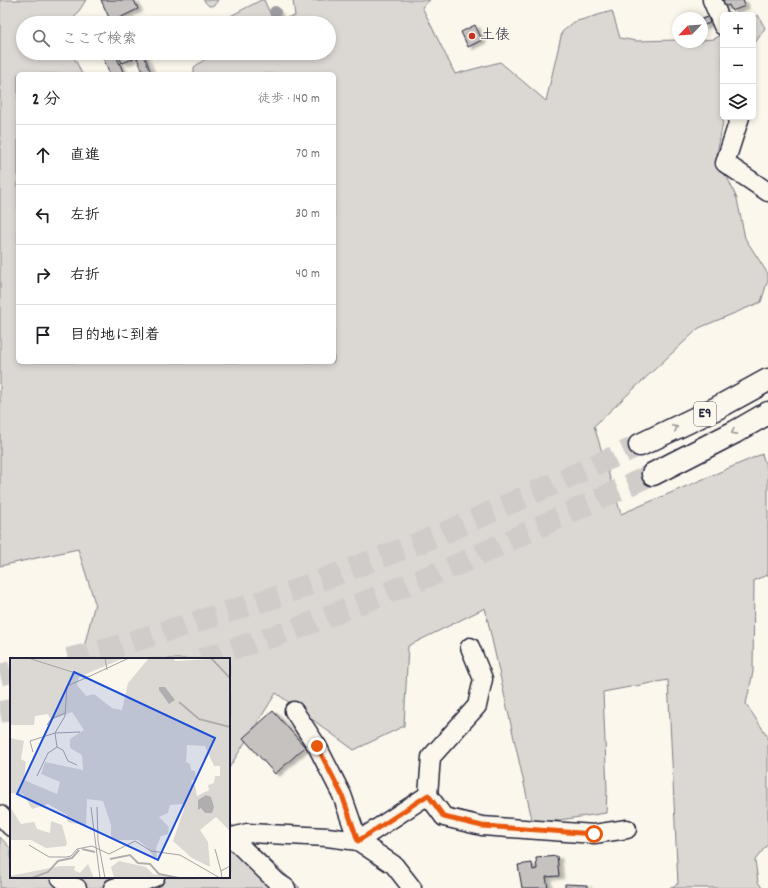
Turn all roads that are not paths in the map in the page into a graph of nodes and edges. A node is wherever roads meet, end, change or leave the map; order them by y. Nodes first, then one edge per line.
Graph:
1 (712, 0) edge
2 (720, 19) edge
3 (739, 120) edge
4 (768, 192) edge
5 (768, 380) edge
6 (768, 413) edge
7 (640, 445) tunnel mouth
8 (653, 474) tunnel mouth
9 (470, 647) dead end
10 (294, 711) dead end
11 (428, 795) junction
12 (0, 815) edge
13 (10, 826) edge
14 (627, 829) dead end
15 (230, 838) edge
16 (358, 841) junction
17 (61, 878) edge
18 (152, 878) edge
19 (77, 888) edge
20 (113, 888) edge
21 (286, 888) edge
22 (412, 888) edge

1 - 2 street
3 - 4 street
7 -> 5 highway, E9
6 -> 8 highway, E9
9 - 11 street
10 - 16 street
11 - 14 street
11 - 16 street
12 - 13 street
15 - 16 street
15 - 21 street
16 - 22 street
17 - 19 street
18 - 20 street

